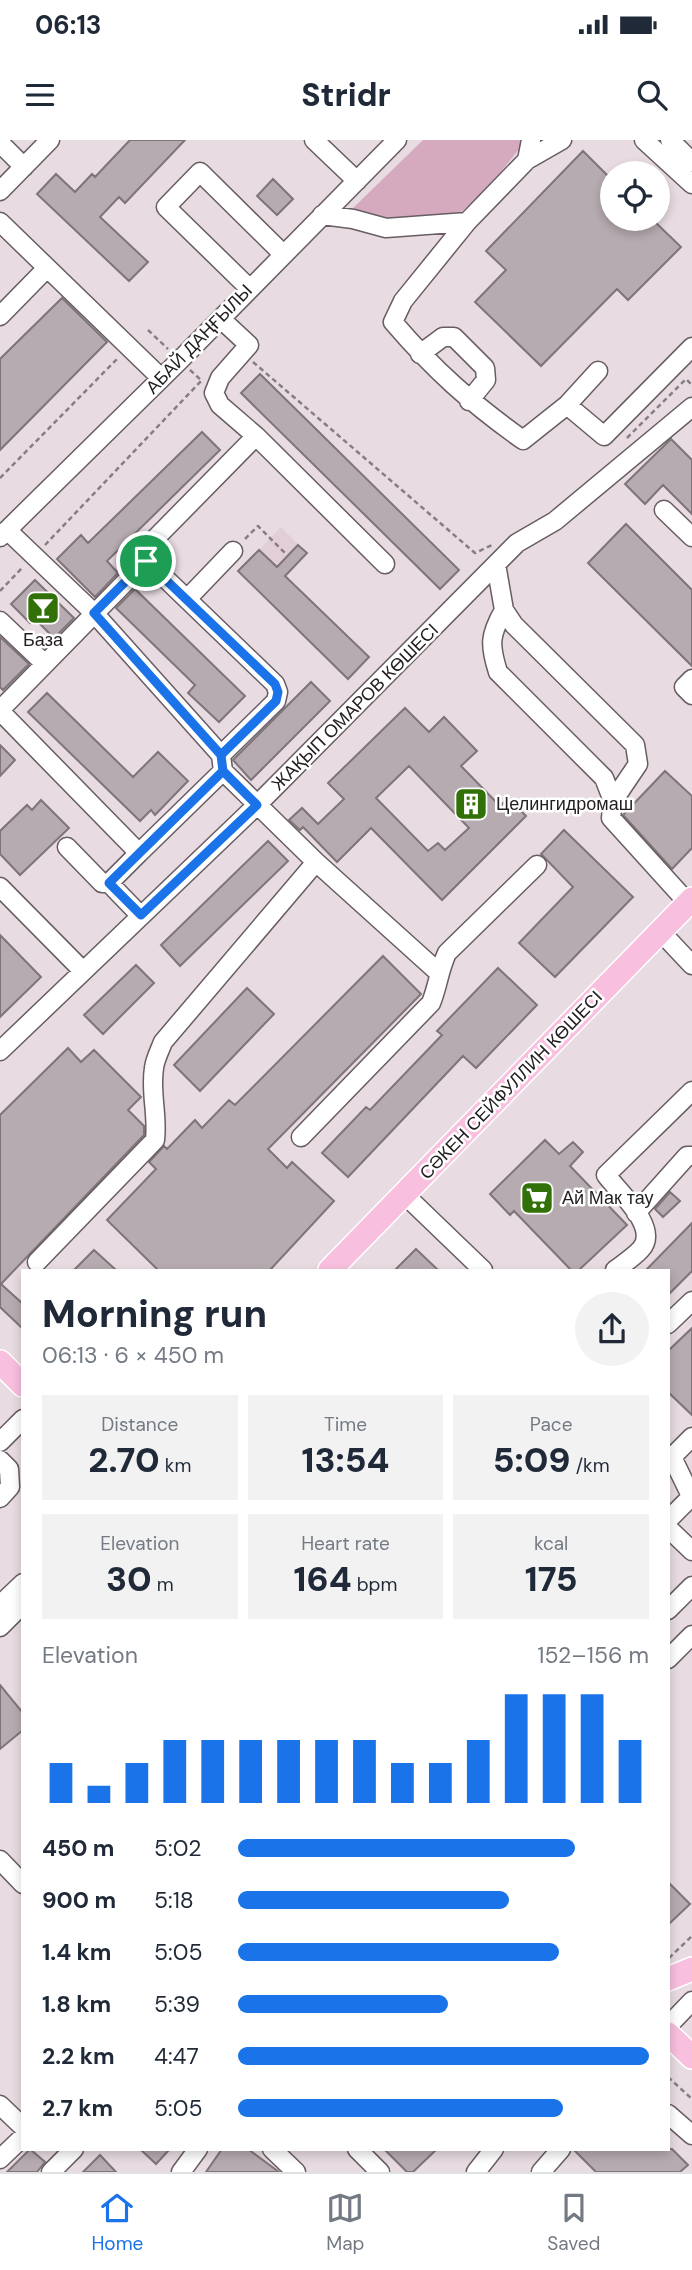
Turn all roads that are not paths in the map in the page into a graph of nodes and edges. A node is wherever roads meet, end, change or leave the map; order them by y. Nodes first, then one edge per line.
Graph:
1 (50, 140) edge
2 (314, 140) edge
3 (397, 140) edge
4 (531, 140) edge
5 (562, 140) edge
6 (645, 140) edge
7 (670, 140) edge
8 (0, 143) edge
9 (527, 160) junction
10 (692, 162) edge
11 (24, 167) junction
12 (357, 181) junction
13 (692, 184) edge
14 (0, 191) edge
15 (322, 215) junction
16 (0, 222) edge
17 (467, 222) junction
18 (283, 254) junction
19 (47, 268) junction
20 (249, 288) junction
21 (0, 316) edge
22 (221, 319) junction
23 (692, 347) edge
24 (420, 354) junction
25 (598, 371) dead end
26 (161, 378) junction
27 (469, 401) junction
28 (567, 405) junction
29 (692, 407) edge
30 (256, 436) junction
31 (664, 510) dead end
32 (4, 533) edge
33 (692, 537) edge
34 (233, 551) road end
35 (146, 561) junction
36 (384, 564) dead end
37 (496, 564) junction
38 (187, 599) junction
39 (505, 610) junction
40 (94, 613) junction
41 (0, 621) edge
42 (44, 663) junction
43 (692, 679) edge
44 (692, 695) edge
45 (0, 710) edge
46 (222, 763) junction
47 (613, 801) junction
48 (257, 805) junction
49 (68, 847) dead end
50 (139, 853) junction
51 (316, 862) junction
52 (537, 865) dead end
53 (109, 883) junction
54 (0, 887) edge
55 (691, 907) edge
56 (141, 915) junction
57 (665, 936) junction
58 (692, 965) edge
59 (82, 970) junction
60 (438, 972) junction
61 (0, 1051) edge
62 (692, 1091) edge
63 (302, 1138) dead end
64 (692, 1156) edge
65 (409, 1200) junction
66 (636, 1213) junction
67 (37, 1262) dead end
68 (331, 1269) edge
69 (351, 1269) edge
70 (482, 1269) edge
71 (616, 1269) edge
72 (692, 1301) edge
73 (670, 1322) edge
74 (0, 1362) edge
75 (21, 1383) edge
76 (21, 1421) edge
77 (692, 1437) edge
78 (0, 1442) edge
79 (670, 1455) edge
80 (0, 1460) edge
81 (692, 1466) edge
82 (0, 1497) edge
83 (691, 1498) edge
84 (670, 1518) edge
85 (670, 1530) edge
86 (692, 1551) edge
87 (21, 1585) edge
88 (692, 1586) edge
89 (0, 1605) edge
90 (21, 1606) edge
91 (670, 1608) edge
92 (0, 1627) edge
93 (692, 1635) edge
94 (670, 1656) edge
95 (0, 1860) edge
96 (21, 1879) edge
97 (692, 1969) edge
98 (670, 1978) edge
99 (692, 2001) edge
100 (670, 2024) edge
101 (670, 2036) edge
102 (692, 2057) edge
103 (0, 2105) edge
104 (670, 2116) edge
105 (21, 2125) edge
106 (692, 2135) edge
107 (21, 2139) edge
108 (72, 2151) edge
109 (197, 2151) edge
110 (274, 2151) edge
111 (359, 2151) edge
112 (492, 2151) edge
113 (559, 2151) edge
114 (0, 2159) edge
115 (51, 2172) edge
116 (181, 2172) edge
117 (296, 2172) edge
118 (380, 2172) edge
119 (476, 2172) edge
120 (541, 2172) edge

1 - 11 street
2 - 12 street
3 - 12 street, АБАЙ ДАҢҒЫЛЫ
4 - 9 street
5 - 9 street
6 - 13 street
7 - 10 street
8 - 11 street
9 - 17 street
11 - 14 street
12 - 15 street, АБАЙ ДАҢҒЫЛЫ
15 - 17 street
15 - 18 street, АБАЙ ДАҢҒЫЛЫ
16 - 19 street
17 - 24 street
18 - 20 street, АБАЙ ДАҢҒЫЛЫ
18 - 20 street
19 - 21 street
19 - 26 street
20 - 22 street, АБАЙ ДАҢҒЫЛЫ
22 - 26 street, АБАЙ ДАҢҒЫЛЫ
22 - 30 street
23 - 28 street
24 - 27 street
24 - 27 street
25 - 28 street
26 - 32 street, АБАЙ ДАҢҒЫЛЫ
27 - 28 street
29 - 37 street, ЖАҚЫП ОМАРОВ КӨШЕСІ
30 - 35 street
30 - 36 street
31 - 33 street
32 - 40 street
34 - 38 street
35 - 38 street
35 - 40 street
37 - 39 street
37 - 48 street, ЖАҚЫП ОМАРОВ КӨШЕСІ
38 - 46 street
39 - 47 street
39 - 47 street
40 - 42 street
40 - 46 street
41 - 42 street
42 - 45 street
43 - 44 street
45 - 50 street
46 - 48 street
46 - 50 street
47 - 55 street
48 - 51 street
48 - 56 street, ЖАҚЫП ОМАРОВ КӨШЕСІ
49 - 53 street
50 - 53 street
51 - 60 street
51 - 67 street
52 - 60 street
53 - 56 street
54 - 59 street
55 - 57 main road, СӘКЕН СЕЙФУЛЛИН КӨШЕСІ
56 - 59 street, ЖАҚЫП ОМАРОВ КӨШЕСІ
57 - 58 street
57 - 65 main road, СӘКЕН СЕЙФУЛЛИН КӨШЕСІ
59 - 61 street, ЖАҚЫП ОМАРОВ КӨШЕСІ
60 - 63 street
62 - 66 street
64 - 66 street
65 - 68 main road, СӘКЕН СЕЙФУЛЛИН КӨШЕСІ
65 - 69 main road, СӘКЕН СЕЙФУЛЛИН КӨШЕСІ
65 - 70 street
66 - 71 street
72 - 73 street
74 - 75 main road
76 - 78 street
77 - 79 street
79 - 81 street
79 - 83 street
80 - 82 street
83 - 84 street
85 - 86 street
87 - 89 street
88 - 91 street
90 - 92 street
93 - 94 street
95 - 96 street
97 - 98 main road
99 - 100 street
101 - 102 main road
103 - 105 street
104 - 106 street
107 - 114 street
108 - 115 street
109 - 116 street
110 - 117 street
111 - 118 street
112 - 119 street
113 - 120 street

